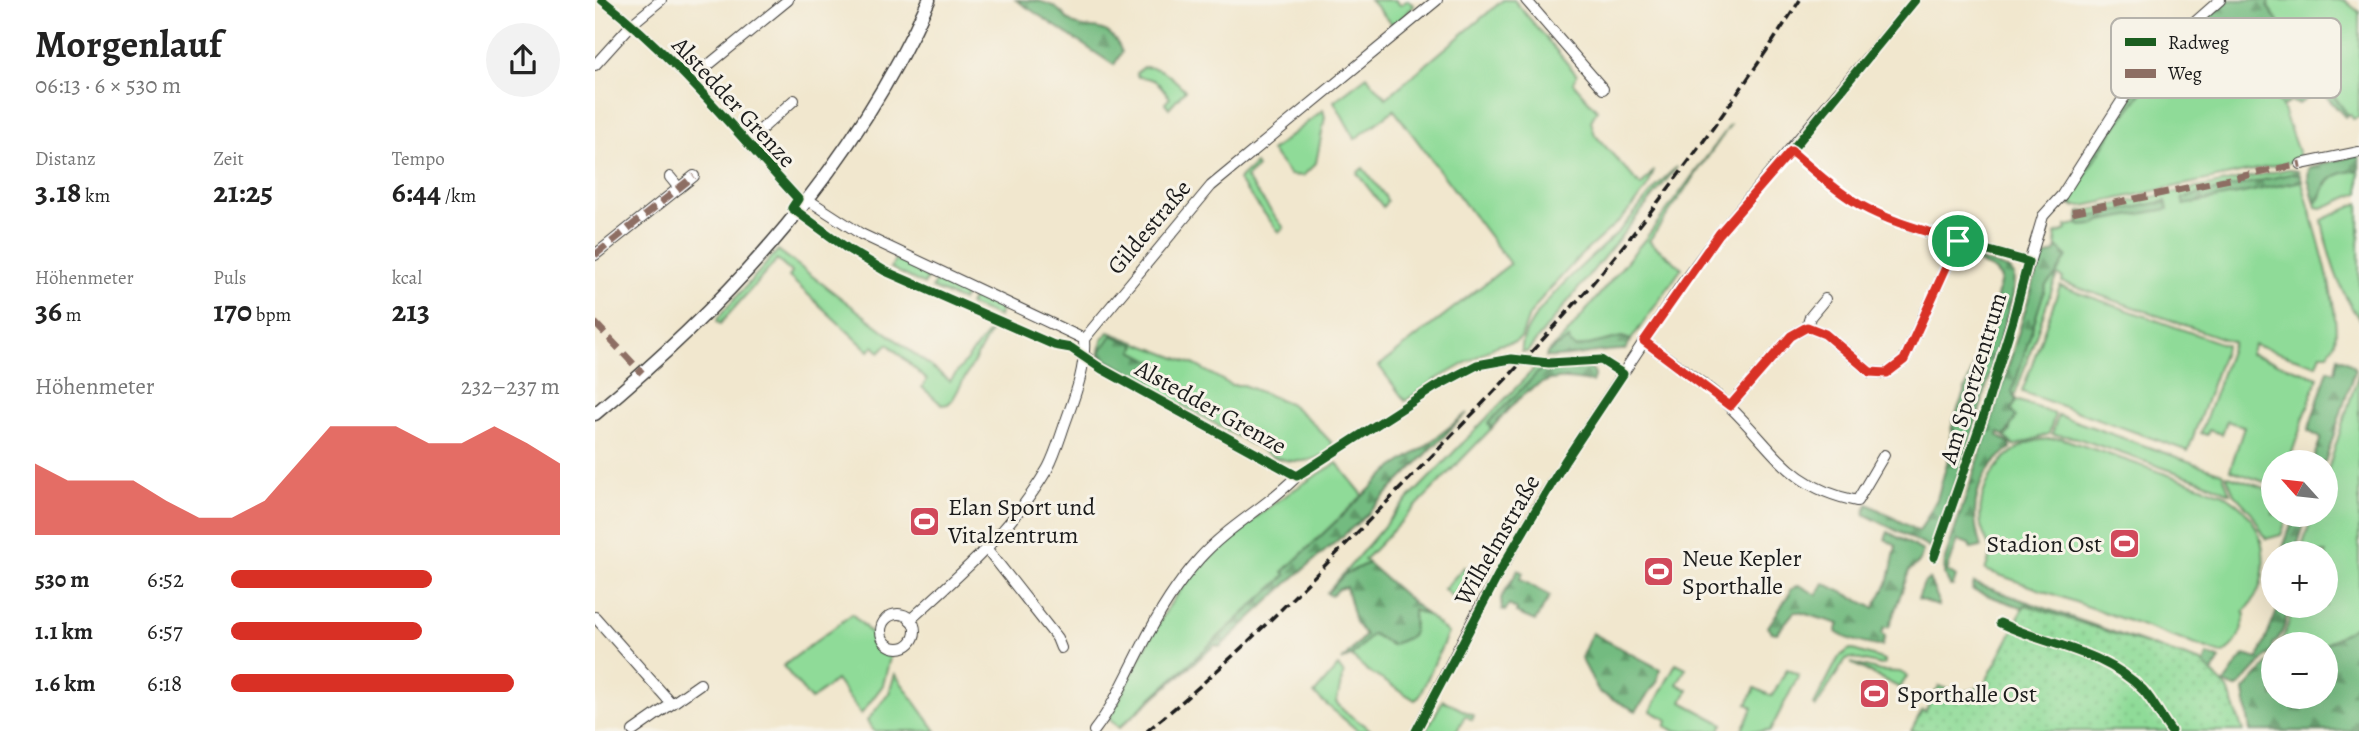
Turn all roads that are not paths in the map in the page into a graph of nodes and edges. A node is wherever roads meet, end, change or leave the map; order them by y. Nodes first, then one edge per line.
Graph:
1 (602, 0) edge
2 (661, 0) edge
3 (788, 0) edge
4 (929, 0) edge
5 (1437, 0) edge
6 (1525, 0) edge
7 (1915, 0) edge
8 (2220, 0) edge
9 (2200, 18) edge
10 (632, 24) junction
11 (595, 65) edge
12 (690, 80) junction
13 (1603, 89) dead end
14 (2124, 98) edge
15 (794, 100) dead end
16 (747, 142) junction
17 (1791, 151) junction
18 (2359, 152) edge
19 (2301, 164) dead end
20 (694, 176) dead end
21 (670, 177) dead end
22 (679, 188) junction
23 (807, 202) junction
24 (1958, 241) junction
25 (595, 255) edge
26 (2028, 262) junction
27 (1825, 299) dead end
28 (1807, 327) junction
29 (1084, 339) junction
30 (1644, 341) junction
31 (1085, 356) junction
32 (1623, 373) junction
33 (1730, 406) junction
34 (595, 414) edge
35 (1884, 455) dead end
36 (1297, 477) junction
37 (987, 550) junction
38 (1934, 557) dead end
39 (595, 617) edge
40 (910, 620) dead end
41 (1061, 648) dead end
42 (700, 684) dead end
43 (671, 703) junction
44 (633, 731) edge
45 (1094, 731) edge
46 (1416, 731) edge

1 - 10 street, Alstedder Grenze
2 - 10 street
3 - 12 street, Alstedder Grenze
4 - 23 street
5 - 29 street, Gildestraße
6 - 13 street
7 - 17 street, Wilhelmstraße
8 - 9 street, Am Sportzentrum
10 - 11 street
10 - 12 street, Alstedder Grenze
12 - 16 street, Alstedder Grenze
14 - 26 street, Am Sportzentrum
15 - 16 street, Alstedder Grenze
16 - 23 street, Alstedder Grenze
17 - 24 street
17 - 30 street, Wilhelmstraße
18 - 19 street
20 - 22 street
21 - 22 street
22 - 25 street
23 - 29 street, Alstedder Grenze
23 - 34 street
24 - 26 street
24 - 28 street
26 - 38 street, Am Sportzentrum
27 - 28 street
28 - 33 street
29 - 31 street
30 - 32 street, Wilhelmstraße
30 - 33 street
31 - 36 street, Alstedder Grenze
31 - 37 street
32 - 36 street, Alstedder Grenze
32 - 46 street, Wilhelmstraße
33 - 35 street
36 - 45 street
37 - 40 street
37 - 41 street
39 - 43 street
42 - 43 street
43 - 44 street

